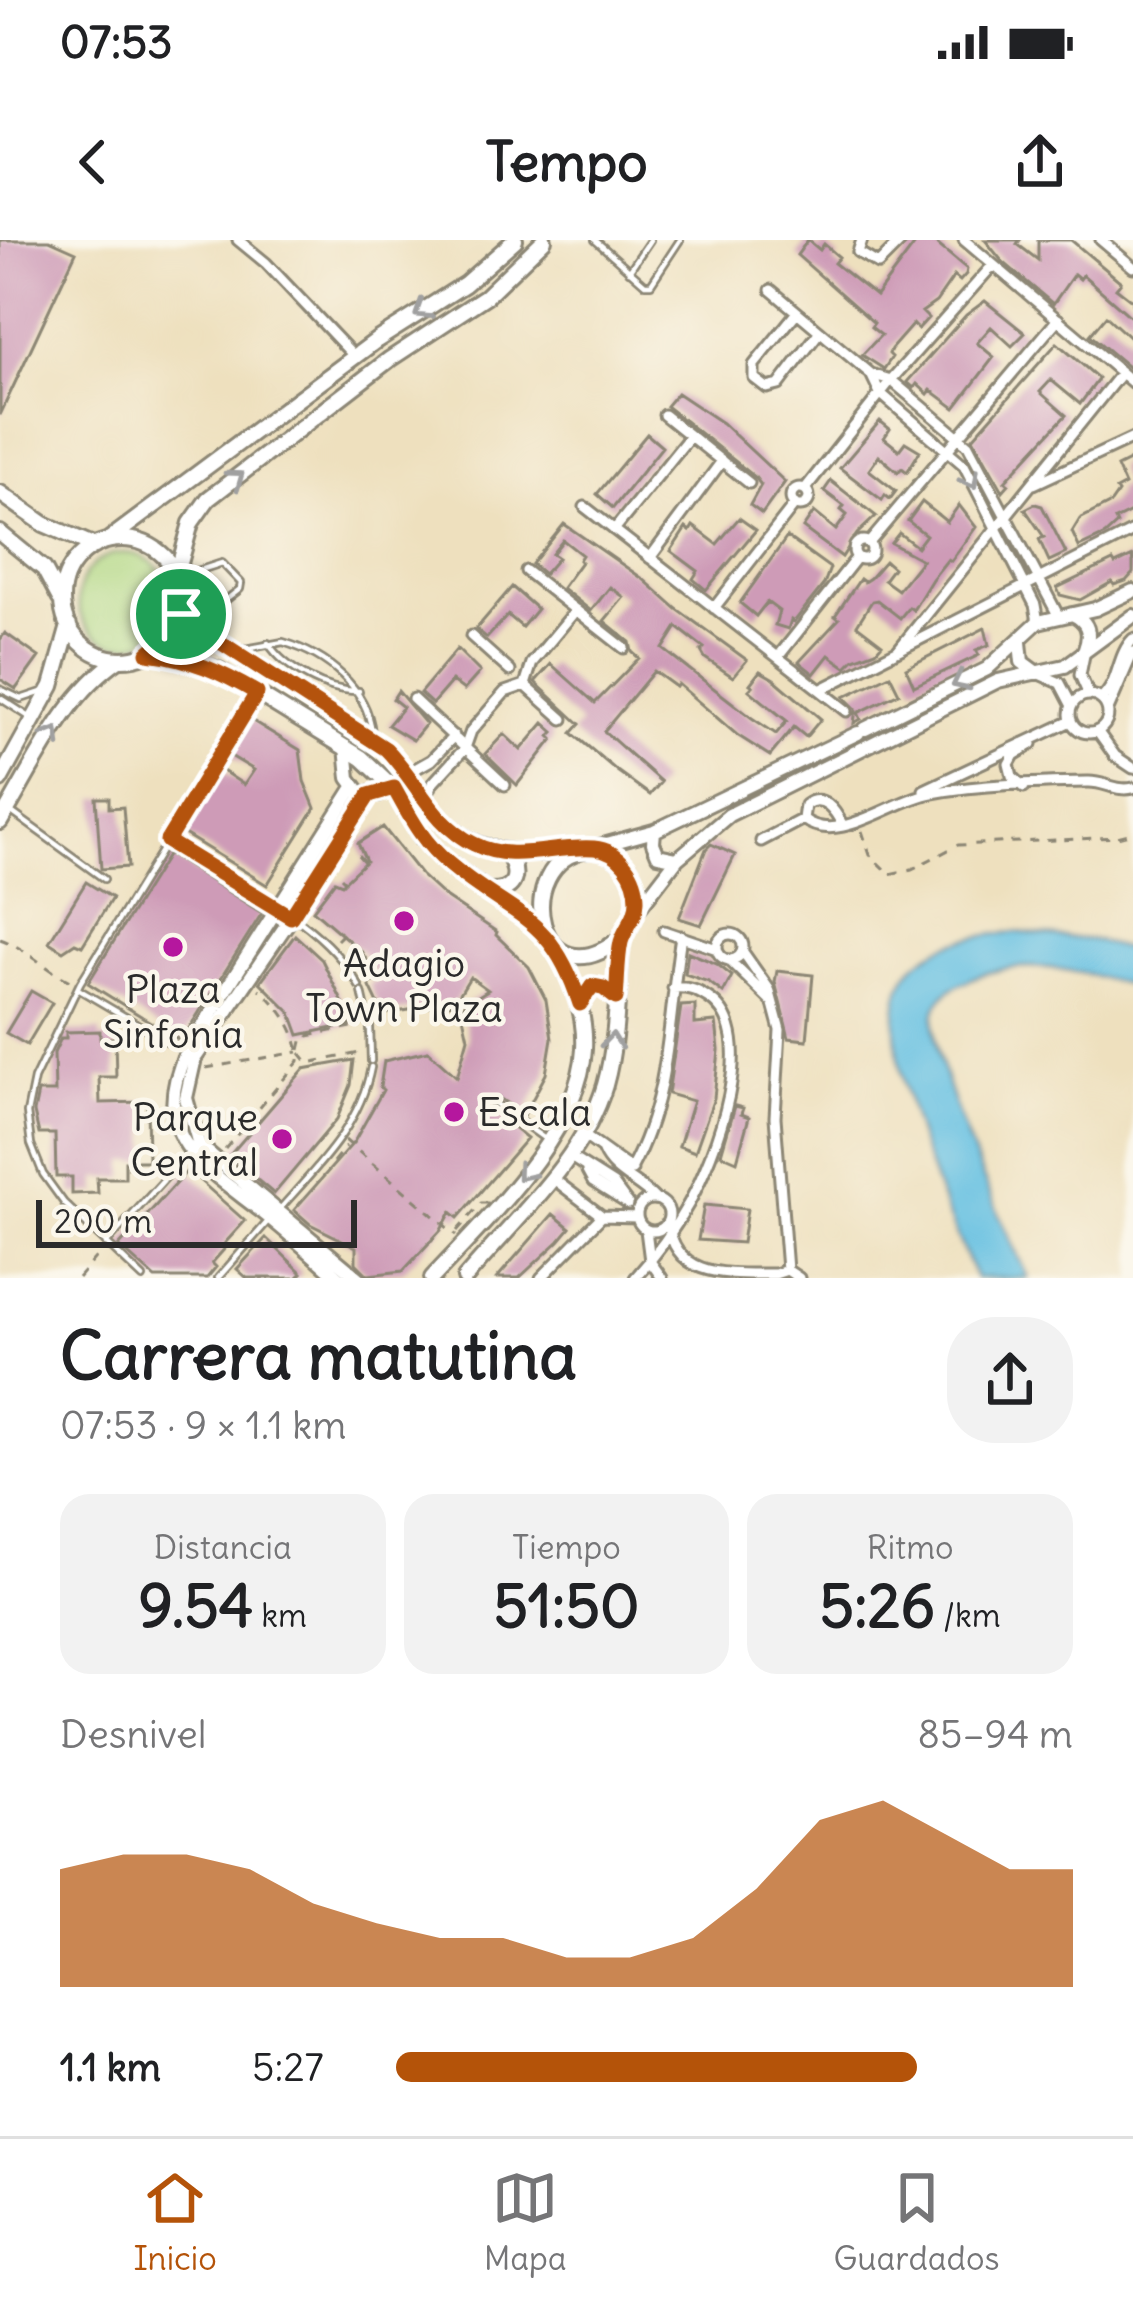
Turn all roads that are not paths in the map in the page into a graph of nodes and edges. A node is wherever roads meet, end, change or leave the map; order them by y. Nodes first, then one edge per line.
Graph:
1 (238, 240) edge
2 (515, 240) edge
3 (544, 240) edge
4 (595, 240) edge
5 (611, 240) edge
6 (650, 240) edge
7 (680, 240) edge
8 (862, 240) edge
9 (902, 240) edge
10 (964, 240) edge
11 (1101, 240) edge
12 (604, 248) junction
13 (993, 265) junction
14 (1133, 267) edge
15 (629, 271) junction
16 (771, 290) dead end
17 (797, 312) junction
18 (1058, 320) junction
19 (820, 332) junction
20 (355, 357) junction
21 (1121, 373) junction
22 (871, 374) junction
23 (891, 380) junction
24 (1133, 383) edge
25 (880, 393) junction
26 (664, 415) dead end
27 (690, 436) junction
28 (960, 436) junction
29 (1133, 438) edge
30 (950, 449) junction
31 (722, 461) junction
32 (749, 483) dead end
33 (1029, 487) junction
34 (0, 494) edge
35 (585, 507) dead end
36 (1005, 514) junction
37 (997, 527) junction
38 (614, 530) junction
39 (1133, 531) edge
40 (0, 533) edge
41 (101, 544) junction
42 (650, 558) junction
43 (526, 571) dead end
44 (177, 575) junction
45 (1038, 580) junction
46 (1025, 586) junction
47 (1133, 591) edge
48 (182, 597) junction
49 (63, 604) junction
50 (714, 608) junction
51 (576, 610) junction
52 (1065, 614) junction
53 (1133, 616) edge
54 (199, 622) junction
55 (1038, 622) junction
56 (69, 626) junction
57 (471, 636) dead end
58 (1133, 639) edge
59 (1020, 642) junction
60 (268, 643) junction
61 (624, 648) dead end
62 (898, 650) junction
63 (1085, 650) junction
64 (236, 652) junction
65 (148, 653) junction
66 (1128, 655) edge
67 (778, 657) junction
68 (119, 658) junction
69 (532, 662) junction
70 (510, 671) junction
71 (1037, 674) junction
72 (525, 685) junction
73 (52, 686) junction
74 (0, 689) edge
75 (820, 689) junction
76 (358, 691) junction
77 (505, 692) junction
78 (257, 693) junction
79 (1089, 695) junction
80 (0, 698) edge
81 (413, 699) dead end
82 (1101, 699) junction
83 (1072, 706) junction
84 (1108, 710) junction
85 (848, 711) dead end
86 (563, 719) dead end
87 (33, 720) junction
88 (881, 721) junction
89 (1071, 721) junction
90 (1051, 730) junction
91 (471, 731) junction
92 (1097, 731) junction
93 (857, 733) junction
94 (453, 737) junction
95 (889, 737) junction
96 (372, 739) junction
97 (346, 747) junction
98 (465, 748) junction
99 (854, 754) junction
100 (427, 764) junction
101 (1133, 768) edge
102 (408, 773) junction
103 (438, 777) junction
104 (0, 781) edge
105 (505, 784) dead end
106 (354, 787) junction
107 (1024, 787) junction
108 (394, 788) junction
109 (1133, 788) edge
110 (369, 795) junction
111 (913, 796) junction
112 (425, 801) junction
113 (7, 811) edge
114 (803, 818) junction
115 (843, 826) junction
116 (654, 832) junction
117 (167, 841) junction
118 (761, 841) dead end
119 (589, 849) junction
120 (507, 854) junction
121 (676, 859) junction
122 (104, 879) dead end
123 (489, 891) junction
124 (637, 911) junction
125 (285, 913) junction
126 (543, 931) junction
127 (664, 931) dead end
128 (681, 936) junction
129 (621, 938) junction
130 (717, 949) junction
131 (560, 951) junction
132 (743, 952) junction
133 (729, 960) junction
134 (76, 988) junction
135 (673, 988) junction
136 (616, 998) junction
137 (580, 1004) junction
138 (775, 1005) junction
139 (190, 1060) junction
140 (496, 1105) dead end
141 (583, 1135) junction
142 (550, 1142) junction
143 (198, 1150) junction
144 (603, 1151) junction
145 (568, 1156) junction
146 (631, 1168) junction
147 (551, 1177) junction
148 (638, 1180) junction
149 (691, 1200) junction
150 (660, 1201) junction
151 (275, 1214) junction
152 (637, 1215) junction
153 (602, 1216) junction
154 (668, 1221) junction
155 (646, 1230) junction
156 (670, 1236) junction
157 (106, 1244) junction
158 (650, 1261) junction
159 (788, 1270) junction
160 (143, 1278) edge
161 (218, 1278) edge
162 (339, 1278) edge
163 (358, 1278) edge
164 (432, 1278) edge
165 (465, 1278) edge
166 (541, 1278) edge
167 (635, 1278) edge
168 (662, 1278) edge
169 (800, 1278) edge

1 - 20 street
2 -> 20 main road
44 -> 3 main road
4 - 12 lane
5 - 12 lane
6 - 15 lane
7 - 15 lane
8 - 9 street
10 - 13 street
11 - 14 street
12 - 15 lane
13 - 18 street
13 - 23 street
16 - 17 street
17 - 19 street
17 - 19 street
18 - 21 street
18 - 28 street
19 - 22 street
20 - 41 main road
21 - 24 street
21 - 33 street
22 - 23 street
22 - 25 street
23 - 25 street
23 - 28 street
25 - 30 street
25 - 50 street
26 - 27 street
27 - 31 street
27 - 38 street
28 - 30 street
28 - 36 street
29 - 33 street
30 -> 37 street
30 - 67 street
31 - 32 street
31 - 42 street
33 - 36 street
34 - 41 main road
35 - 38 street
36 - 37 street
36 - 45 street
37 - 46 street
37 - 62 street
38 - 42 street
39 - 45 street
40 - 49 main road
41 - 44 main road
41 - 49 main road
42 - 50 street
43 - 51 street
44 - 48 main road
44 - 54 lane
45 - 46 street
45 - 52 street
46 - 55 street
46 - 62 street
47 - 52 street
48 - 54 main road
48 - 65 main road
49 - 56 main road
50 - 67 street
51 - 61 street
51 - 69 street
52 - 55 street
52 - 63 street
53 - 63 street
54 - 64 main road
55 - 59 street
56 - 68 main road
56 - 73 main road
57 - 70 street
58 - 66 street
59 - 71 street
59 -> 88 street
60 - 64 lane
60 - 76 lane
60 - 76 lane
62 - 75 street
63 - 71 street
63 - 79 street
64 - 96 main road
65 - 68 main road
65 - 78 main road
66 - 82 street
66 - 84 street
67 - 75 street
113 -> 68 main road
69 - 70 street
69 - 72 street
70 - 77 street
71 - 83 street
71 - 95 street
72 - 77 street
72 - 86 street
73 - 74 lane
73 - 87 main road
75 - 85 street
76 - 96 lane
77 - 91 street
78 - 97 main road
78 - 117 lane
79 - 82 street
79 - 83 street
80 - 87 lane
81 - 94 street
82 - 84 street
83 - 89 street
84 - 92 street
87 - 104 main road
88 - 93 street
88 - 95 street
89 - 90 street
89 - 92 street
90 - 107 street
90 - 111 street
91 - 94 street
91 - 98 street
92 - 101 street
93 - 99 street
93 - 116 street
94 - 98 street
94 - 100 street
95 - 99 street
96 - 102 main road
97 - 106 street
97 - 108 main road
98 - 103 street
98 - 105 street
99 - 121 street
100 - 102 street
100 - 103 street
102 - 112 main road
103 - 112 street
104 - 113 main road
106 - 110 street
106 - 125 street
107 - 109 street
107 - 111 street
108 - 110 street
108 - 123 main road
110 - 125 street
111 - 115 street
112 - 120 main road
113 - 122 lane
114 - 115 street
114 - 115 street
114 - 118 street
116 - 119 street
116 - 121 street
117 - 125 lane
117 - 134 lane
119 - 120 main road
119 - 124 main road
119 - 126 main road
120 - 123 main road
121 - 124 street
123 - 126 main road
124 - 129 main road
125 - 139 street
125 - 151 lane
126 - 131 main road
127 - 128 street
128 - 130 street
128 - 135 street
129 - 131 main road
129 - 136 main road
130 - 132 street
130 - 133 street
131 - 137 main road
132 - 133 street
132 - 138 street
133 - 138 street
134 - 139 lane
134 - 157 lane
135 - 146 street
135 - 149 street
136 - 137 main road
141 -> 136 main road
137 - 142 main road
138 - 159 street
139 - 143 street
140 - 142 lane
141 - 144 street
141 - 145 main road
142 -> 164 main road
143 - 151 street
143 - 157 lane
144 - 146 street
144 - 148 street
145 - 147 main road
145 - 152 street
146 - 148 street
147 - 153 street
147 - 165 main road
148 - 150 street
149 - 150 street
149 - 156 street
150 - 152 street
150 - 154 street
151 - 161 lane
151 - 162 street
151 - 163 street
152 - 153 street
152 - 155 street
153 - 166 street
154 - 155 street
154 - 156 street
155 - 158 street
156 - 158 street
156 - 159 street
157 - 160 lane
158 - 167 street
158 - 168 street
159 - 169 street

